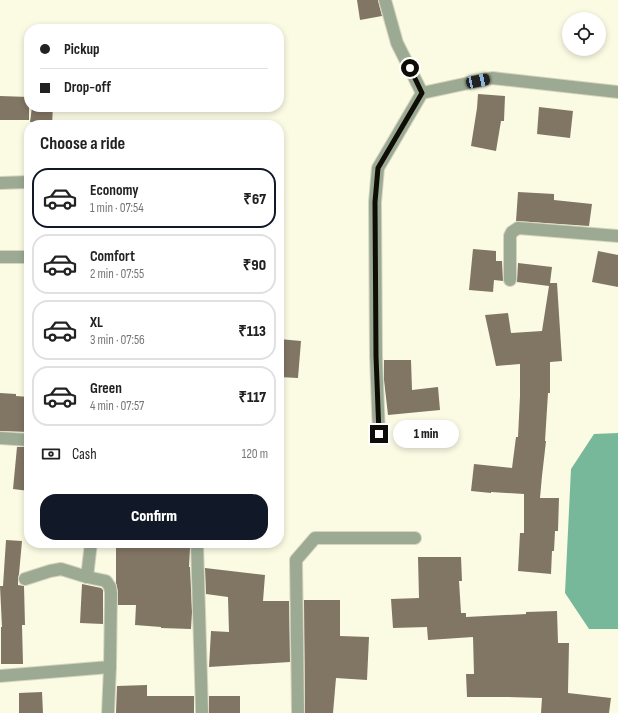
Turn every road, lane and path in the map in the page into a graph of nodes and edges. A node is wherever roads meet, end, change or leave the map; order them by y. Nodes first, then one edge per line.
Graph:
1 (385, 0) edge
2 (618, 92) edge
3 (422, 93) junction
4 (24, 182) edge
5 (0, 183) edge
6 (618, 236) edge
7 (0, 257) edge
8 (24, 257) edge
9 (510, 280) dead end
10 (379, 434) dead end
11 (0, 438) edge
12 (24, 440) edge
13 (415, 538) dead end
14 (90, 548) edge
15 (197, 548) edge
16 (87, 577) junction
17 (25, 579) dead end
18 (110, 667) junction
19 (0, 676) edge
20 (108, 713) edge
21 (202, 713) edge
22 (298, 713) edge

1 - 3 street
2 - 3 street
3 - 10 street
4 - 5 street
6 - 9 street
7 - 8 street
11 - 12 street
13 - 22 street
14 - 16 street
15 - 21 street
16 - 17 street
16 - 18 street
18 - 19 street
18 - 20 street

